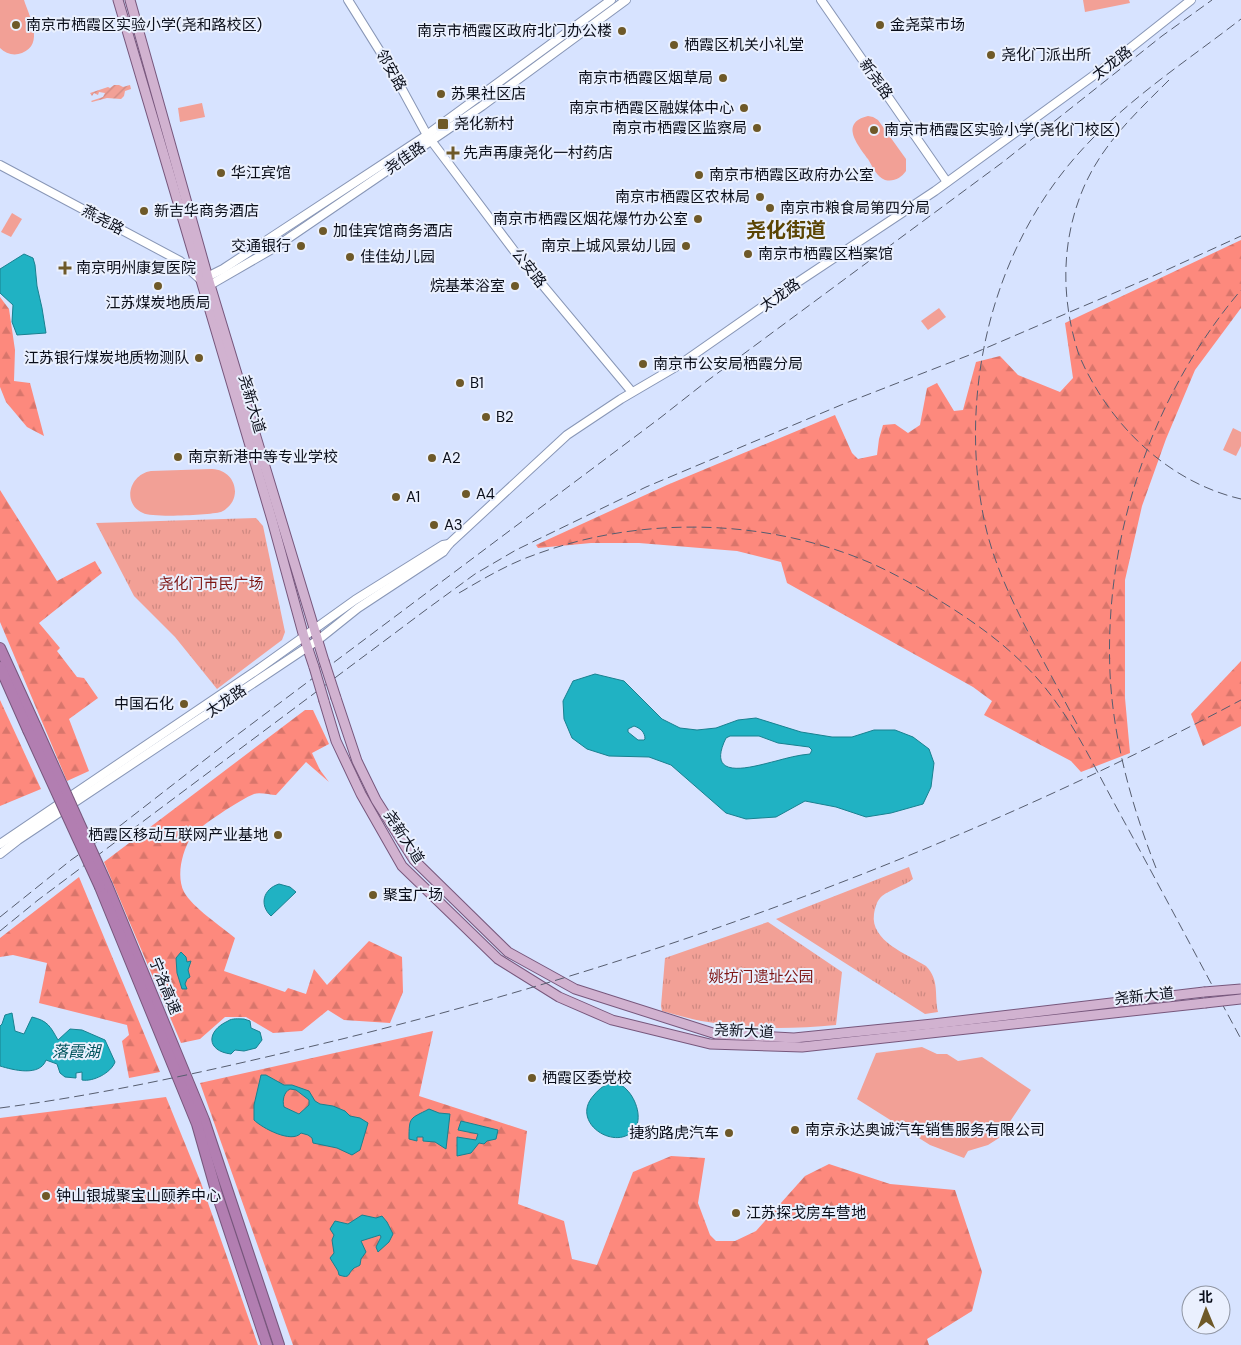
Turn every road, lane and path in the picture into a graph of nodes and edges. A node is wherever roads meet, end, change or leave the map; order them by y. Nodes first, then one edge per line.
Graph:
1 (118, 0) edge
2 (130, 0) edge
3 (348, 0) edge
4 (611, 0) edge
5 (626, 0) edge
6 (821, 0) edge
7 (1191, 0) edge
8 (429, 137) junction
9 (0, 165) edge
10 (947, 182) junction
11 (205, 280) junction
12 (632, 392) junction
13 (449, 544) junction
14 (315, 629) junction
15 (318, 640) junction
16 (305, 642) junction
17 (0, 648) edge
18 (0, 667) edge
19 (32, 728) junction
20 (0, 844) edge
21 (0, 854) edge
22 (103, 886) junction
23 (1241, 989) edge
24 (1241, 999) edge
25 (266, 1345) edge
26 (279, 1345) edge

1 - 11 main road, 尧新大道
2 - 11 main road, 尧新大道
3 - 8 street, 邻安路
4 - 8 street, 尧佳路
5 - 8 street, 尧佳路
6 - 10 street, 新尧路
7 - 10 street, 太龙路
8 - 11 street, 尧佳路
8 - 12 street, 公安路
9 - 11 street, 燕尧路
10 - 12 street, 太龙路
11 - 14 main road, 尧新大道
11 - 16 main road, 尧新大道
12 - 13 street, 太龙路
13 - 14 street, 太龙路
13 - 15 street, 太龙路
14 - 15 main road, 尧新大道
14 - 16 street, 太龙路
15 - 16 street, 太龙路
15 - 23 main road, 尧新大道, bridge
16 - 20 street, 太龙路
16 - 21 street, 太龙路
16 - 24 main road, 尧新大道, bridge
17 - 19 highway, 宁洛高速
18 - 19 highway, 宁洛高速
19 - 22 highway, 宁洛高速, bridge
22 - 25 highway, 宁洛高速
22 - 26 highway, 宁洛高速

